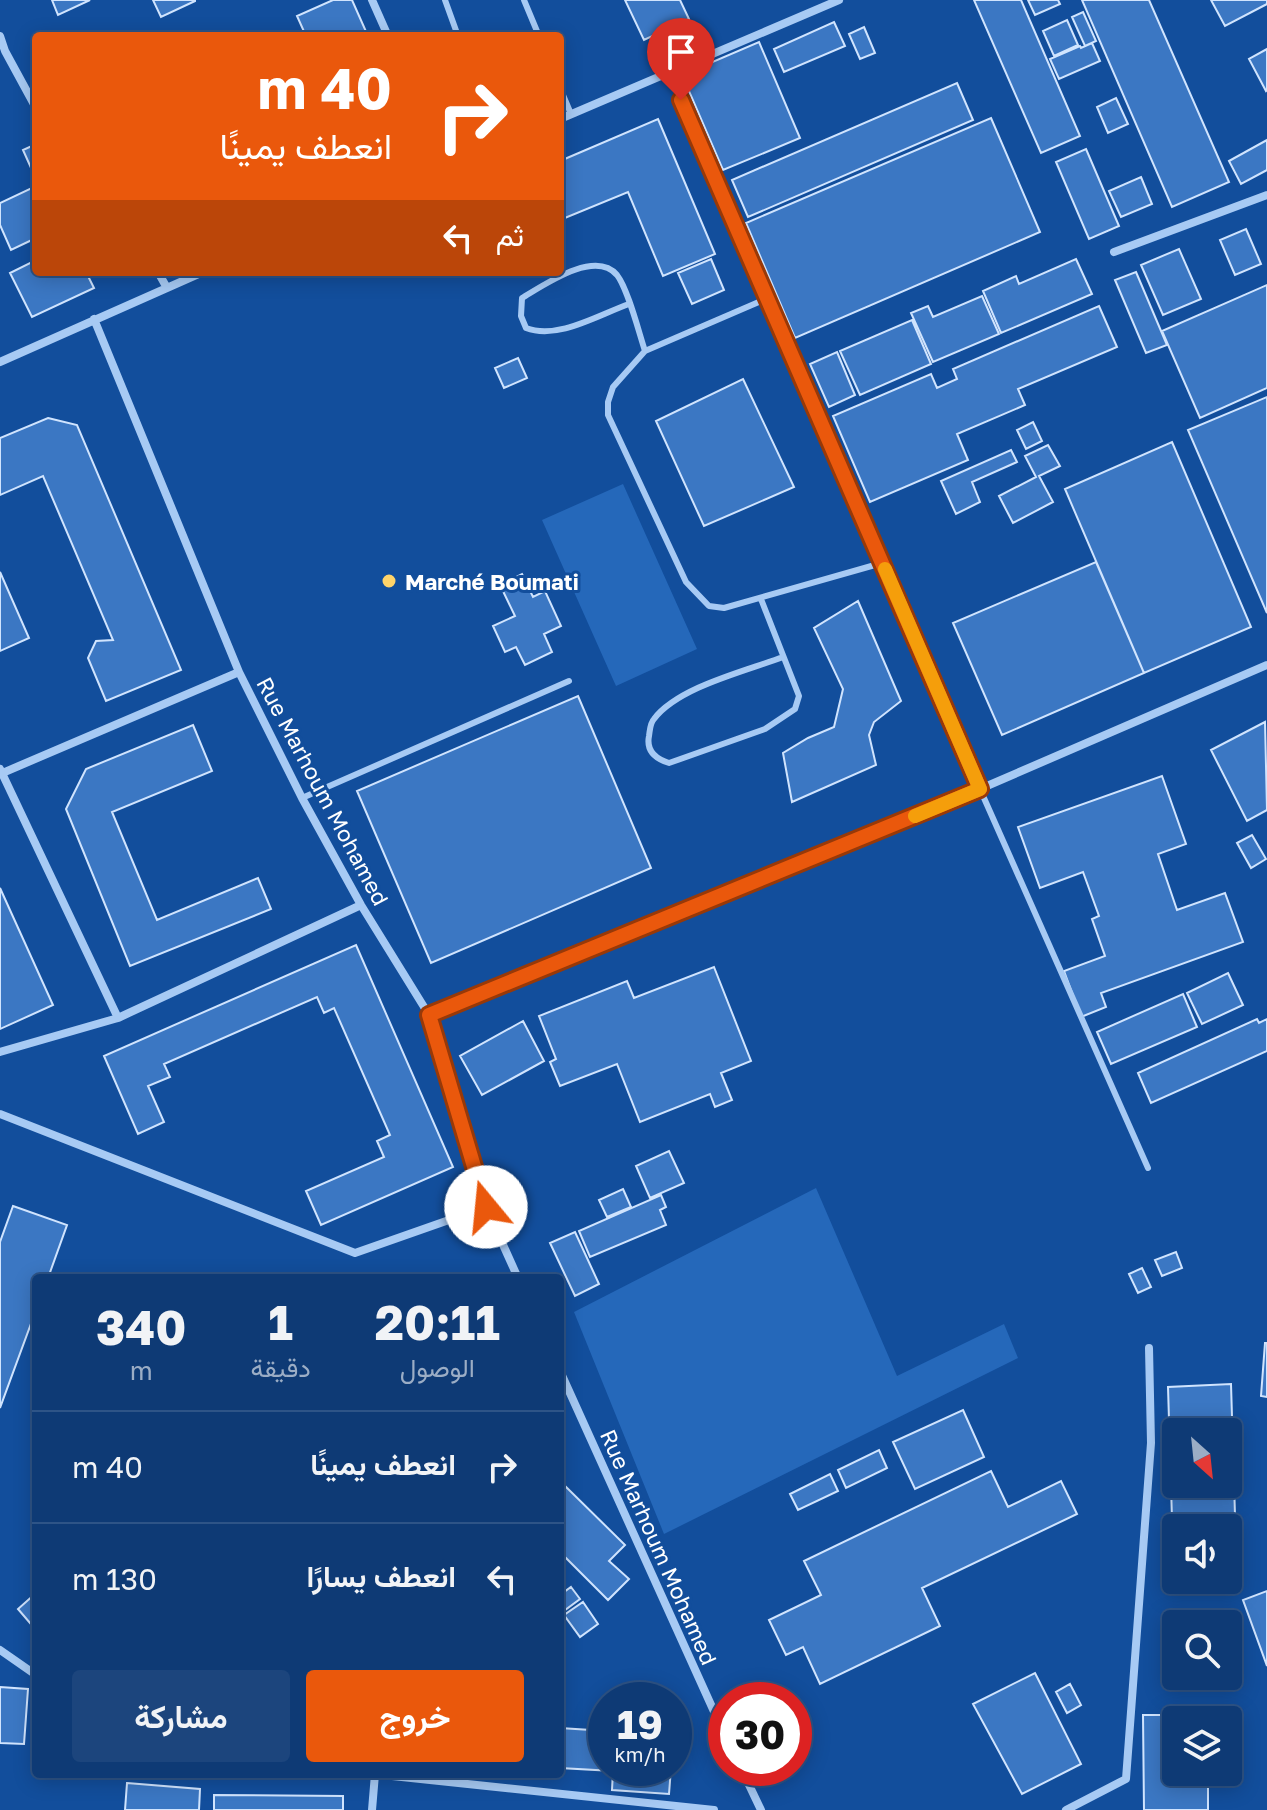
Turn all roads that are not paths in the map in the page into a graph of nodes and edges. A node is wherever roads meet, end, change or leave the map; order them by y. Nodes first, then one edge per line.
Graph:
1 (372, 0) edge
2 (445, 0) edge
3 (524, 0) edge
4 (839, 0) edge
5 (386, 32) edge
6 (457, 32) edge
7 (537, 32) edge
8 (0, 36) edge
9 (669, 72) junction
10 (564, 97) edge
11 (32, 101) edge
12 (571, 114) junction
13 (564, 117) edge
14 (1267, 195) edge
15 (1114, 252) dead end
16 (564, 275) edge
17 (160, 276) edge
18 (194, 276) edge
19 (562, 276) edge
20 (167, 288) junction
21 (766, 299) junction
22 (629, 304) junction
23 (94, 319) junction
24 (645, 351) junction
25 (0, 362) edge
26 (882, 563) junction
27 (761, 599) junction
28 (783, 657) junction
29 (1267, 665) edge
30 (239, 672) junction
31 (569, 681) dead end
32 (1, 772) edge
33 (980, 789) junction
34 (302, 798) junction
35 (361, 905) junction
36 (429, 1015) junction
37 (118, 1018) junction
38 (0, 1052) edge
39 (0, 1114) edge
40 (1148, 1168) dead end
41 (486, 1207) junction
42 (516, 1274) edge
43 (1149, 1348) dead end
44 (564, 1380) edge
45 (0, 1650) edge
46 (32, 1672) edge
47 (708, 1698) edge
48 (374, 1778) edge
49 (412, 1778) edge
50 (750, 1786) edge
51 (372, 1810) edge
52 (714, 1810) edge
53 (761, 1810) edge
54 (1066, 1810) edge

1 - 5 street
2 - 6 lane
3 - 7 lane
4 - 9 street
8 - 11 street
9 - 12 street
9 - 21 lane
10 - 12 lane
12 - 13 street
14 - 15 street
16 - 22 lane
17 - 20 street
18 - 20 street
19 - 22 lane
20 - 23 street
21 - 24 lane
21 - 26 lane
22 - 24 lane
23 - 25 street
23 - 30 street, Rue Marhoum Mohamed
24 - 27 lane
26 - 27 lane
26 - 33 lane
27 - 28 lane
28 - 28 lane
29 - 33 street
30 - 32 street
30 - 34 street, Rue Marhoum Mohamed
31 - 34 lane
32 - 37 street
33 - 36 street
33 - 40 lane
34 - 35 street, Rue Marhoum Mohamed
35 - 36 street, Rue Marhoum Mohamed
35 - 37 street
36 - 41 street, Rue Marhoum Mohamed
37 - 38 street
39 - 41 street
41 - 42 street, Rue Marhoum Mohamed
43 - 54 street
44 - 47 street, Rue Marhoum Mohamed
45 - 46 street
48 - 51 street
49 - 52 street
50 - 53 street

